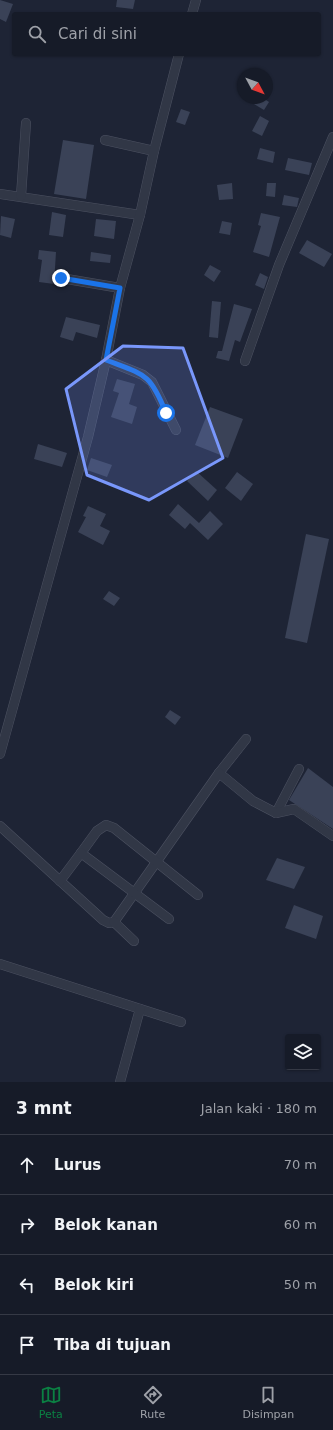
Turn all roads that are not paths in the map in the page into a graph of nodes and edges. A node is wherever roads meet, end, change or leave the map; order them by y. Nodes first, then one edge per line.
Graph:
1 (196, 0) edge
2 (193, 12) edge
3 (178, 56) edge
4 (26, 123) dead end
5 (333, 137) edge
6 (105, 140) dead end
7 (154, 151) junction
8 (0, 194) edge
9 (21, 196) junction
10 (140, 215) junction
11 (61, 278) dead end
12 (120, 288) junction
13 (106, 360) junction
14 (245, 360) dead end
15 (176, 430) dead end
16 (246, 739) dead end
17 (0, 754) edge
18 (299, 769) dead end
19 (220, 773) junction
20 (276, 812) junction
21 (0, 826) edge
22 (333, 836) edge
23 (81, 853) junction
24 (156, 862) junction
25 (60, 881) junction
26 (135, 894) junction
27 (198, 895) dead end
28 (169, 919) dead end
29 (114, 922) junction
30 (134, 941) dead end
31 (0, 964) edge
32 (140, 1010) junction
33 (181, 1022) dead end
34 (120, 1082) edge

1 - 2 street
3 - 7 street
4 - 9 street
5 - 14 street
6 - 7 street
7 - 10 street
8 - 9 street
9 - 10 street
10 - 12 street
11 - 12 street
12 - 13 street
13 - 15 street
13 - 17 street
16 - 19 street
18 - 20 street
19 - 20 street
19 - 24 street
20 - 22 street
21 - 25 street
23 - 24 street
23 - 25 street
23 - 26 street
24 - 26 street
24 - 27 street
25 - 29 street
26 - 28 street
26 - 29 street
29 - 30 street
31 - 32 street
32 - 33 street
32 - 34 street

